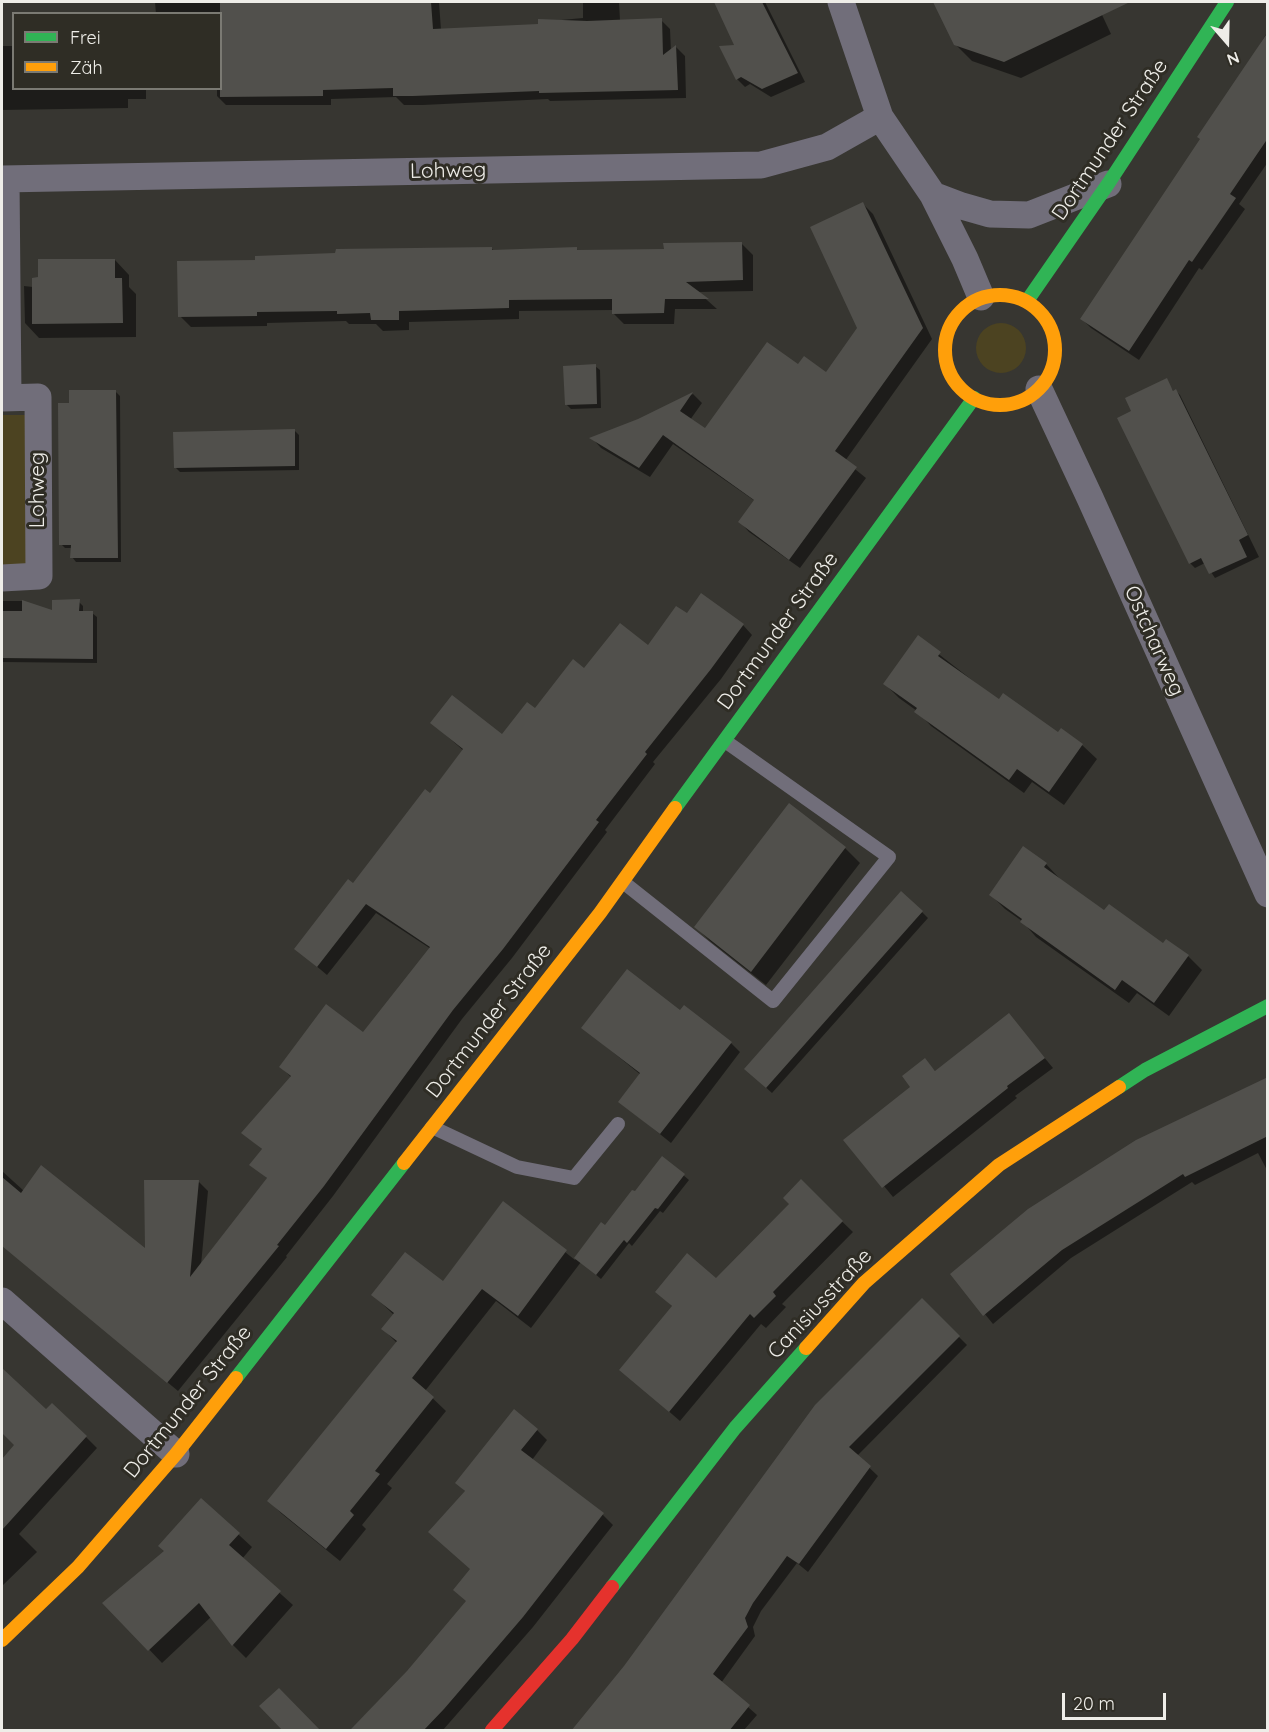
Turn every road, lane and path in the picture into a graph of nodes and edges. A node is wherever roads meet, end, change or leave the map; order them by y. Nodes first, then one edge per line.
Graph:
1 (841, 2) edge
2 (1227, 2) edge
3 (880, 117) junction
4 (4, 179) edge
5 (1108, 184) junction
6 (933, 195) junction
7 (981, 297) junction
8 (1027, 301) junction
9 (1039, 389) junction
10 (5, 398) edge
11 (974, 399) junction
12 (2, 578) edge
13 (725, 741) junction
14 (623, 882) junction
15 (1268, 894) edge
16 (1268, 1006) edge
17 (618, 1124) dead end
18 (432, 1127) junction
19 (2, 1301) edge
20 (176, 1454) junction
21 (2, 1640) edge
22 (492, 1731) edge

1 - 3 street
2 - 5 main road, Dortmunder Straße
3 - 4 street, Lohweg
3 - 6 street
4 - 10 street, Lohweg
5 - 6 street
5 - 8 main road, Dortmunder Straße
6 - 7 street
7 - 8 main road
7 - 11 main road
8 - 9 main road
9 - 11 main road
9 - 15 street, Ostcharweg
10 - 12 street, Lohweg
11 - 13 main road, Dortmunder Straße
13 - 14 main road, Dortmunder Straße
13 - 14 lane
14 - 18 main road, Dortmunder Straße
16 - 22 main road, Canisiusstraße
17 - 18 lane
18 - 20 main road, Dortmunder Straße
19 - 20 street
20 - 21 main road, Dortmunder Straße

